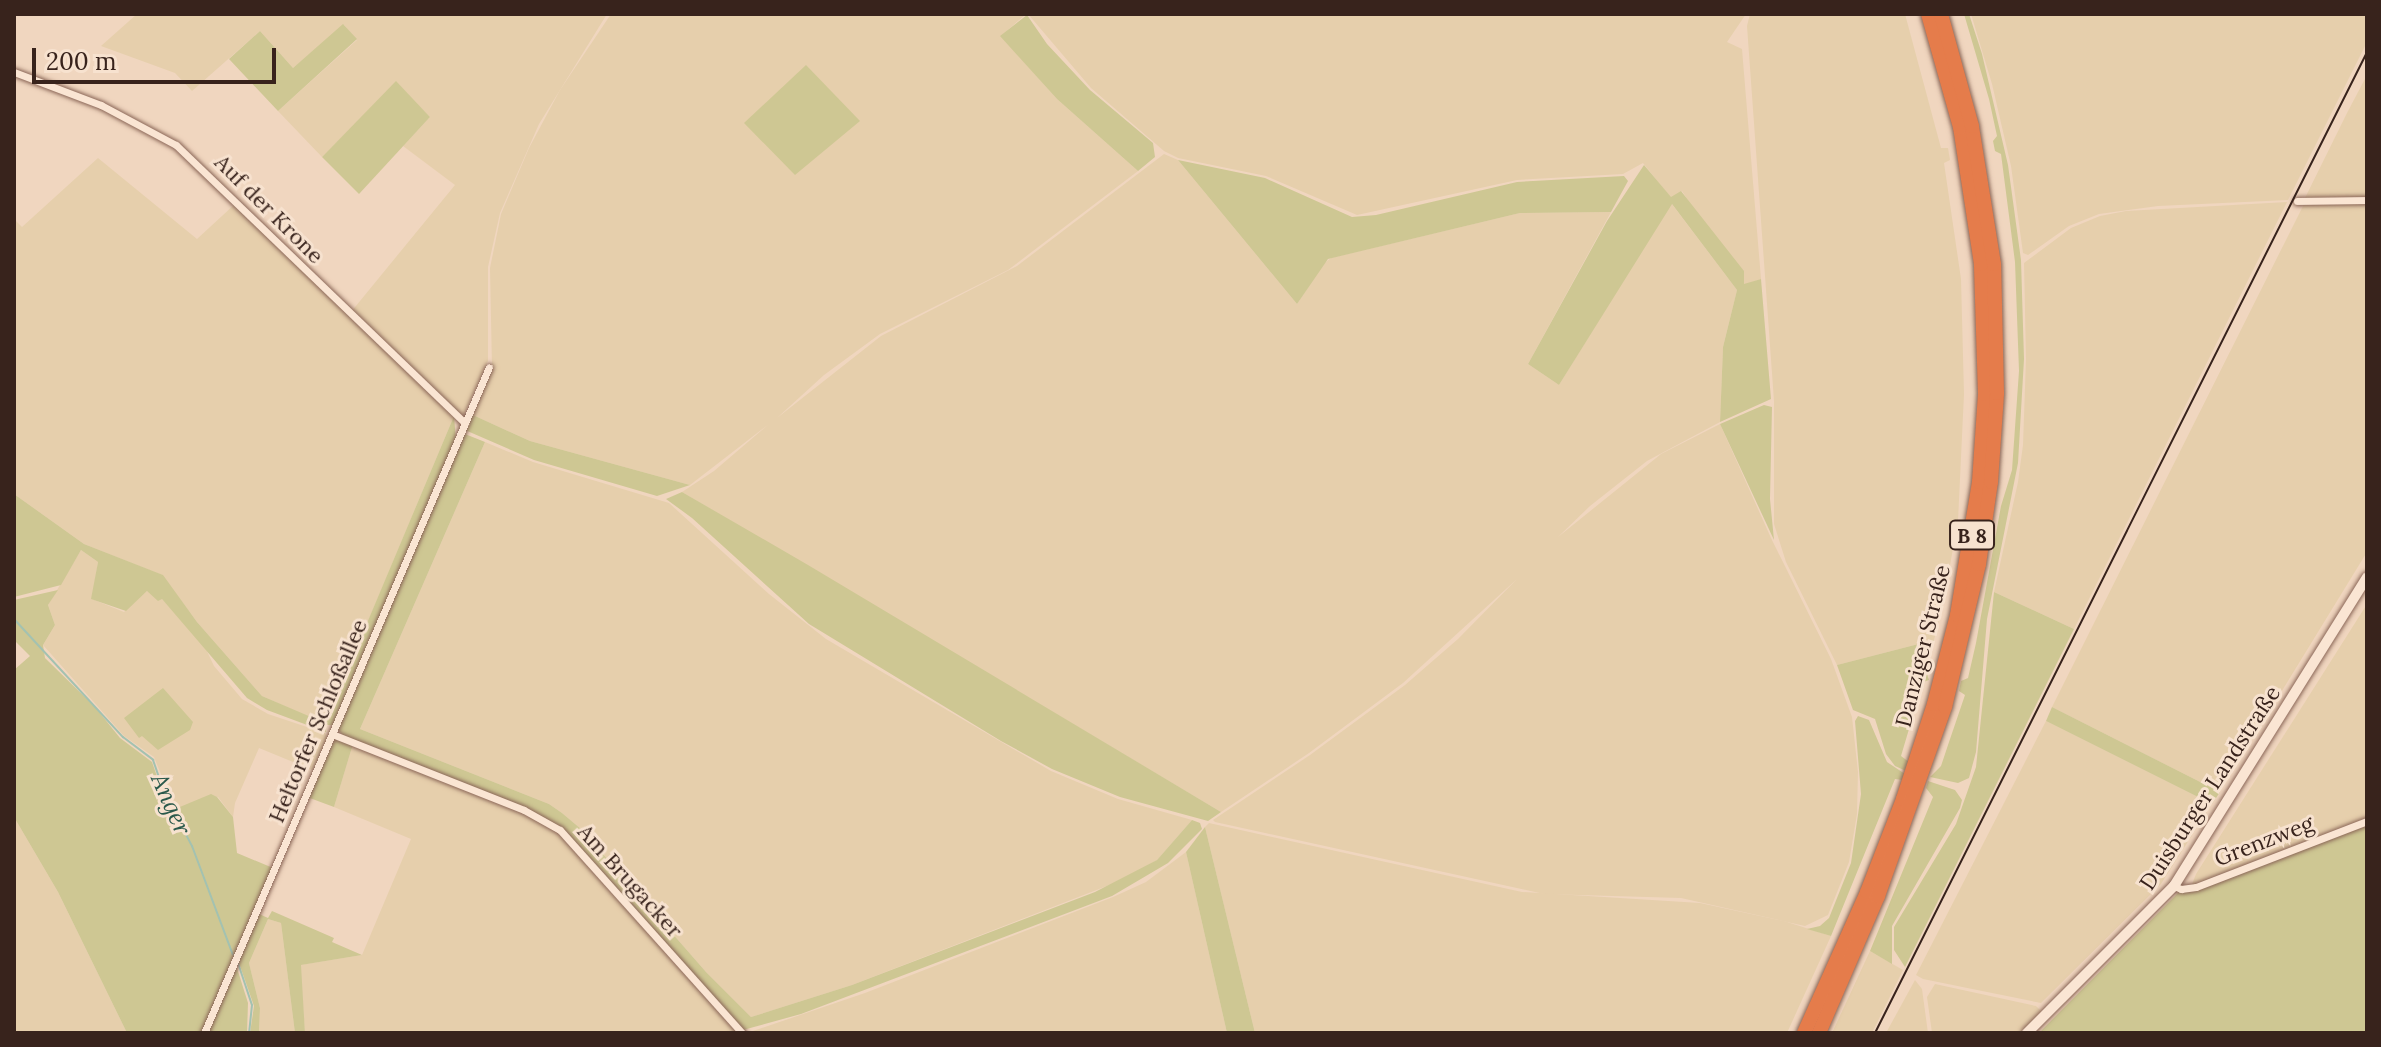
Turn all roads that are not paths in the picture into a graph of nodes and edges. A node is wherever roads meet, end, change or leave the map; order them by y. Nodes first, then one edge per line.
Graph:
1 (1928, 14) edge
2 (1941, 14) edge
3 (14, 72) edge
4 (2367, 200) edge
5 (2297, 201) dead end
6 (489, 367) dead end
7 (465, 423) junction
8 (2367, 577) edge
9 (332, 734) junction
10 (2367, 821) edge
11 (2174, 886) junction
12 (204, 1033) edge
13 (742, 1033) edge
14 (1804, 1033) edge
15 (1819, 1033) edge
16 (2027, 1033) edge

1 - 14 highway, Danziger Straße / B 8
2 - 15 highway, Danziger Straße / B 8
3 - 7 street, Auf der Krone
4 - 5 street
6 - 7 street, Heltorfer Schloßallee
7 - 9 street, Heltorfer Schloßallee
8 - 11 main road, Duisburger Landstraße
9 - 12 street, Heltorfer Schloßallee
9 - 13 street, Am Brugacker
10 - 11 street, Grenzweg
11 - 16 main road, Duisburger Landstraße

